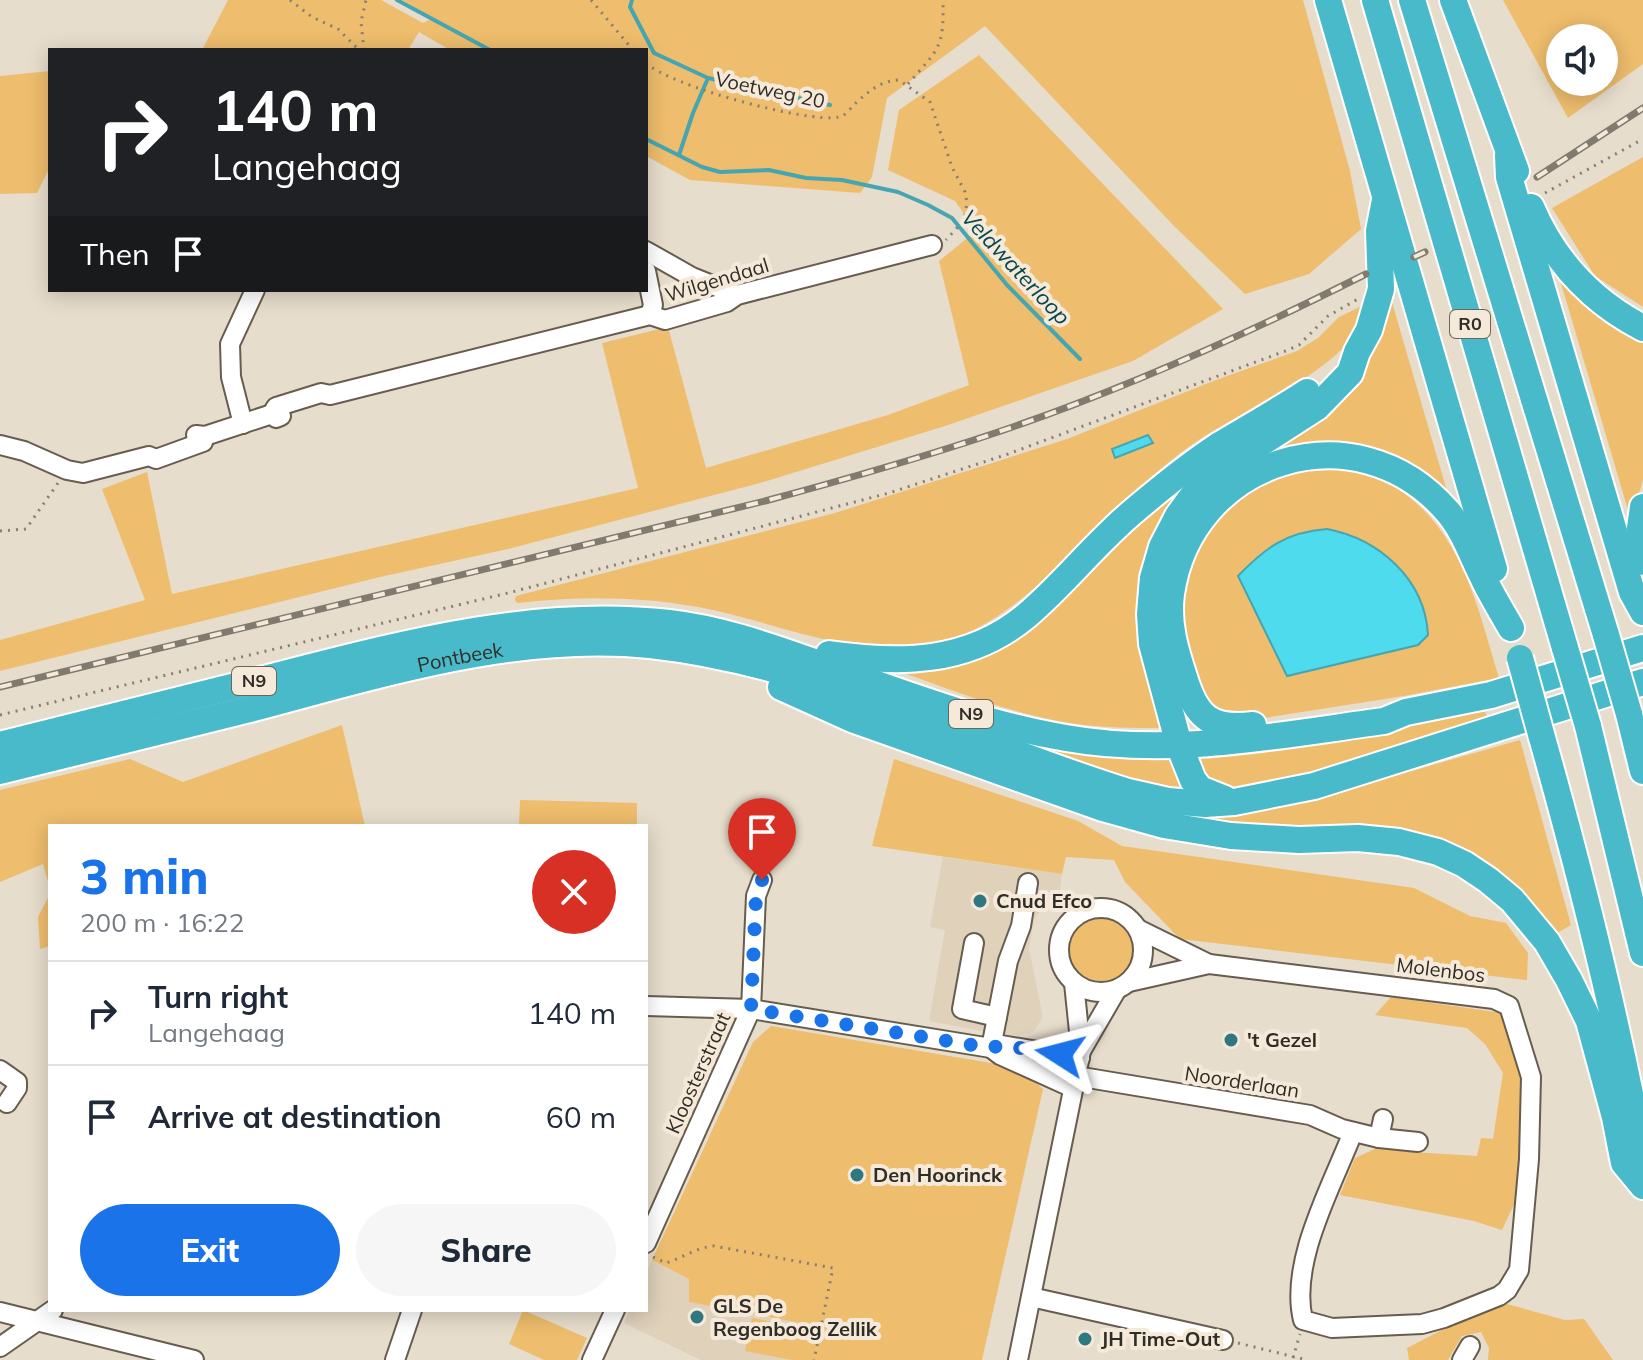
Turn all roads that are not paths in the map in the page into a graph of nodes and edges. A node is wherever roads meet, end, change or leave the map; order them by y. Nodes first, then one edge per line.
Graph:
1 (1328, 0) edge
2 (1375, 0) edge
3 (1412, 0) edge
4 (1453, 0) edge
5 (1508, 156) junction
6 (1385, 200) junction
7 (932, 245) dead end
8 (648, 252) edge
9 (648, 281) edge
10 (254, 292) edge
11 (737, 295) junction
12 (650, 315) junction
13 (1643, 328) edge
14 (1357, 352) junction
15 (243, 424) junction
16 (0, 445) edge
17 (1643, 507) edge
18 (1643, 562) edge
19 (1643, 612) edge
20 (1511, 628) junction
21 (769, 646) junction
22 (1643, 648) edge
23 (746, 662) junction
24 (1643, 682) edge
25 (1406, 712) junction
26 (0, 745) edge
27 (1179, 745) junction
28 (0, 771) edge
29 (1643, 771) edge
30 (1234, 802) junction
31 (762, 880) dead end
32 (1028, 883) dead end
33 (1138, 929) junction
34 (974, 943) dead end
35 (1643, 953) edge
36 (1209, 964) junction
37 (1074, 983) junction
38 (1123, 986) junction
39 (648, 1006) edge
40 (751, 1009) junction
41 (997, 1017) junction
42 (991, 1048) junction
43 (1078, 1068) junction
44 (0, 1070) edge
45 (7, 1103) dead end
46 (1383, 1119) dead end
47 (1353, 1132) junction
48 (1379, 1138) junction
49 (1418, 1142) dead end
50 (1643, 1160) edge
51 (1643, 1186) edge
52 (648, 1239) edge
53 (1031, 1297) junction
54 (0, 1312) edge
55 (50, 1312) edge
56 (411, 1312) edge
57 (614, 1312) edge
58 (37, 1322) junction
59 (1223, 1340) road end
60 (0, 1347) edge
61 (194, 1360) edge
62 (395, 1360) edge
63 (592, 1360) edge
64 (1018, 1360) edge

1 - 6 highway
2 - 35 highway, R0, bridge
3 - 29 highway, R0, bridge
4 - 5 highway
5 - 13 highway
5 - 19 highway
6 - 14 highway
6 - 20 highway
7 - 11 street, Wilgendaal
8 - 11 street
9 - 12 street
10 - 15 street
11 - 12 street, Wilgendaal
12 - 15 street, Wilgendaal
14 - 21 highway
14 - 27 highway
15 - 16 street, Wilgendaal
17 - 18 highway
20 - 25 highway
20 - 50 highway, bridge
21 - 26 highway, N9
21 - 27 highway, N9
22 - 25 highway, N9
23 - 28 highway, Pontbeek / N9
23 - 30 highway, Pontbeek / N9
23 - 51 highway
24 - 30 highway, N9
25 - 27 highway, N9
27 - 30 highway
31 - 40 street
32 - 41 street
33 - 36 street, Molenbos
33 - 37 street, Molenbos
33 - 38 street
34 - 41 street
36 - 38 street, Molenbos
36 - 47 street, Molenbos
37 - 38 street, Molenbos
37 - 43 street, Molenbos
38 - 43 street
39 - 40 street
40 - 42 street
40 - 52 street, Kloosterstraat
41 - 42 street
42 - 43 street
42 - 43 street
43 - 47 street, Noorderlaan
43 - 53 street
44 - 45 street
46 - 48 street
47 - 48 street, Noorderlaan
48 - 49 street
53 - 59 street
53 - 64 street
54 - 58 street
55 - 58 street
56 - 62 street
57 - 63 street
58 - 60 street
58 - 61 street

